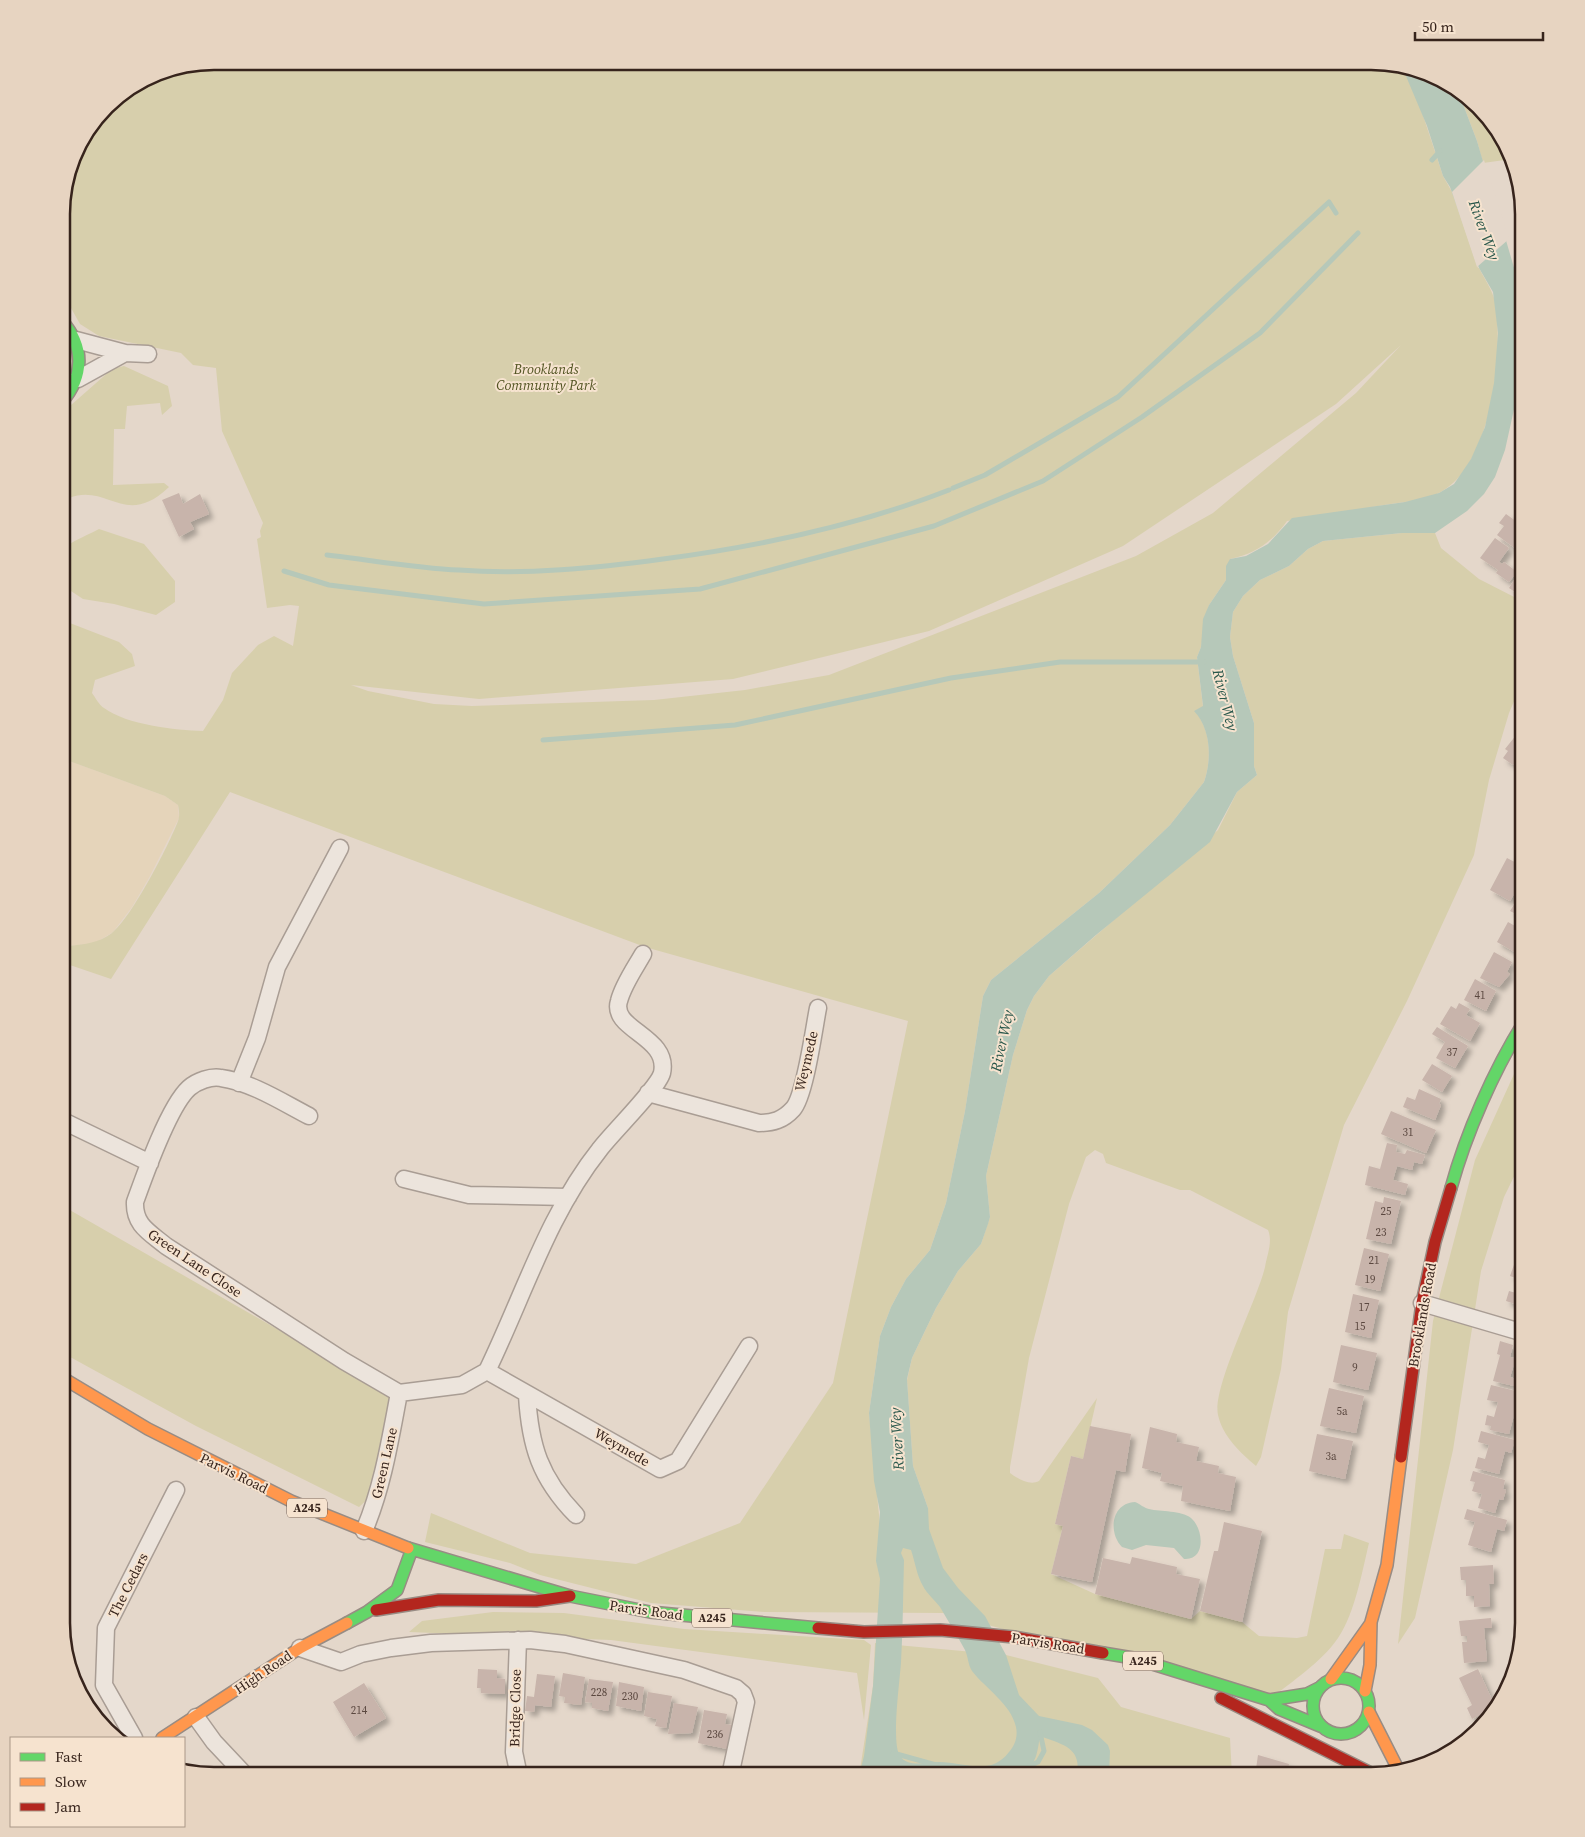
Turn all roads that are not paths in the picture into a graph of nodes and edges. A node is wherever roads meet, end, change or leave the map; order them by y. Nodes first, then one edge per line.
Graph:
1 (70, 332) edge
2 (76, 340) junction
3 (125, 353) junction
4 (148, 354) dead end
5 (78, 379) junction
6 (70, 393) edge
7 (340, 848) dead end
8 (643, 954) dead end
9 (818, 1008) dead end
10 (1515, 1036) edge
11 (239, 1083) junction
12 (648, 1093) junction
13 (309, 1116) dead end
14 (70, 1124) edge
15 (150, 1163) junction
16 (404, 1179) dead end
17 (568, 1197) junction
18 (1422, 1302) junction
19 (1515, 1330) edge
20 (749, 1346) dead end
21 (487, 1371) junction
22 (70, 1382) edge
23 (399, 1393) junction
24 (527, 1395) junction
25 (176, 1490) dead end
26 (576, 1516) dead end
27 (364, 1531) junction
28 (412, 1549) junction
29 (570, 1596) junction
30 (367, 1612) junction
31 (1371, 1622) junction
32 (518, 1640) junction
33 (300, 1648) junction
34 (1154, 1665) junction
35 (1331, 1680) junction
36 (1319, 1688) junction
37 (1365, 1691) junction
38 (1269, 1700) junction
39 (1369, 1712) junction
40 (196, 1717) junction
41 (1320, 1726) junction
42 (1339, 1735) junction
43 (133, 1737) edge
44 (164, 1737) edge
45 (1353, 1745) dead end
46 (1373, 1761) dead end
47 (1396, 1765) edge
48 (1382, 1766) edge
49 (238, 1767) edge
50 (517, 1767) edge
51 (732, 1767) edge
52 (1359, 1767) edge

1 - 2 main road
2 - 3 street
2 - 5 main road
3 - 4 street
3 - 5 street
5 - 6 main road
7 - 11 street
8 - 12 street
9 - 12 street, Weymede
10 - 18 main road, Brooklands Road
11 - 13 street, Green Lane Close
11 - 15 street, Green Lane Close
12 - 17 street
14 - 15 street
15 - 23 street, Green Lane Close
16 - 17 street
17 - 21 street
18 - 19 street
18 - 31 main road, Brooklands Road
20 - 24 street, Weymede
21 - 23 street
21 - 24 street, Weymede
22 - 27 main road, Parvis Road / A245
23 - 27 street, Green Lane
24 - 26 street
25 - 43 street, The Cedars
27 - 28 main road, Parvis Road / A245
28 - 29 main road, Parvis Road / A245
28 - 30 main road, High Road
29 - 30 main road, High Road
29 - 34 main road, Parvis Road / A245
30 - 33 main road, High Road
31 - 35 main road
31 - 37 main road
32 - 33 street
32 - 50 street, Bridge Close
32 - 51 street
33 - 40 main road, High Road
34 - 38 main road, Parvis Road / A245
34 - 52 main road, A245
35 - 36 main road
35 - 37 main road
36 - 38 main road, Parvis Road / A245
36 - 41 main road
37 - 39 main road
38 - 41 main road, Parvis Road / A245
39 - 42 main road
39 - 47 main road
40 - 44 main road, High Road
40 - 49 street
41 - 42 main road
42 - 45 main road
46 - 48 main road

